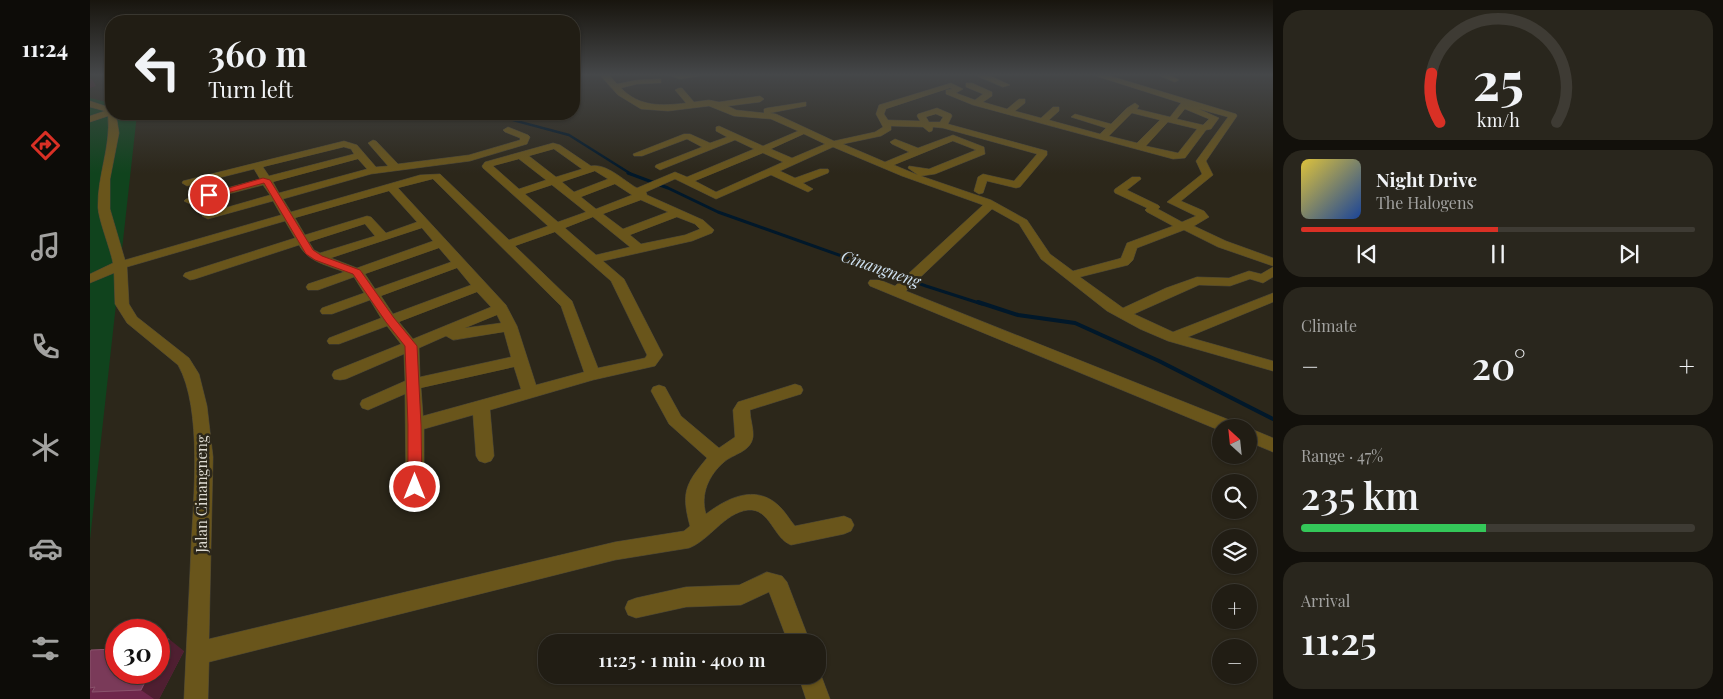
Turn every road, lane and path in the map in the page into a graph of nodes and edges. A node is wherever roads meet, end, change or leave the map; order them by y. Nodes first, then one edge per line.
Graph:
1 (724, 108) edge
2 (765, 108) edge
3 (790, 108) edge
4 (882, 108) edge
5 (992, 108) edge
6 (1014, 108) edge
7 (1181, 108) edge
8 (1189, 108) edge
9 (1205, 108) edge
10 (1056, 109) dead end
11 (1008, 112) junction
12 (770, 113) junction
13 (105, 114) edge
14 (1076, 117) dead end
15 (90, 120) edge
16 (112, 120) edge
17 (1088, 120) junction
18 (1169, 120) junction
19 (1043, 121) junction
20 (886, 124) junction
21 (1112, 126) junction
22 (1203, 128) junction
23 (719, 129) dead end
24 (508, 130) dead end
25 (1078, 130) junction
26 (799, 134) dead end
27 (735, 136) junction
28 (1102, 137) junction
29 (895, 142) dead end
30 (373, 143) dead end
31 (832, 144) junction
32 (864, 146) dead end
33 (710, 147) junction
34 (1138, 147) junction
35 (762, 149) junction
36 (918, 152) junction
37 (361, 155) junction
38 (520, 155) junction
39 (897, 161) junction
40 (792, 162) junction
41 (257, 165) junction
42 (660, 166) junction
43 (886, 166) junction
44 (396, 168) junction
45 (589, 169) junction
46 (374, 170) junction
47 (771, 171) junction
48 (824, 172) dead end
49 (671, 177) junction
50 (1136, 179) dead end
51 (266, 180) junction
52 (616, 180) junction
53 (554, 181) junction
54 (687, 181) junction
55 (795, 182) junction
56 (186, 183) dead end
57 (391, 186) junction
58 (808, 189) dead end
59 (980, 191) dead end
60 (643, 192) junction
61 (517, 193) junction
62 (276, 196) junction
63 (573, 196) junction
64 (190, 201) dead end
65 (991, 204) junction
66 (97, 209) edge
67 (594, 213) junction
68 (676, 213) junction
69 (208, 216) dead end
70 (288, 216) junction
71 (424, 224) junction
72 (1184, 226) junction
73 (556, 227) junction
74 (622, 234) junction
75 (383, 237) junction
76 (302, 239) junction
77 (441, 242) junction
78 (507, 245) junction
79 (639, 248) junction
80 (319, 258) junction
81 (595, 259) junction
82 (1273, 262) edge
83 (460, 263) junction
84 (120, 266) junction
85 (357, 272) junction
86 (1273, 272) edge
87 (190, 276) dead end
88 (1069, 276) junction
89 (90, 278) edge
90 (875, 284) dead end
91 (905, 284) junction
92 (480, 286) junction
93 (313, 287) dead end
94 (374, 295) junction
95 (1273, 297) edge
96 (501, 308) junction
97 (326, 311) dead end
98 (1123, 314) junction
99 (390, 320) junction
100 (510, 326) junction
101 (1173, 338) junction
102 (431, 339) junction
103 (334, 341) dead end
104 (411, 346) junction
105 (519, 361) junction
106 (1273, 366) edge
107 (340, 375) dead end
108 (593, 375) junction
109 (412, 384) junction
110 (794, 390) dead end
111 (658, 391) dead end
112 (530, 392) junction
113 (368, 404) dead end
114 (480, 406) junction
115 (1212, 420) edge
116 (415, 425) junction
117 (1258, 439) edge
118 (1273, 445) edge
119 (485, 456) dead end
120 (718, 456) junction
121 (415, 487) dead end
122 (844, 525) dead end
123 (701, 529) junction
124 (636, 608) dead end
125 (796, 634) edge
126 (199, 653) junction
127 (813, 684) edge
128 (196, 699) edge
129 (818, 699) edge

1 - 12 street
2 - 12 street
3 - 12 street
4 - 20 street
5 - 11 street
6 - 11 street
7 - 18 street
8 - 22 street
9 - 72 street
10 - 19 street
11 - 19 street
12 - 31 street
13 - 15 street
14 - 17 street
16 - 66 street, Jalan Cinangneng
17 - 21 street
17 - 25 street
18 - 21 street
18 - 22 street
18 - 34 street
19 - 25 street
20 - 31 street
20 - 59 street
21 - 28 street
22 - 34 street
23 - 27 street
24 - 44 street
25 - 28 street
26 - 35 street
27 - 33 street
27 - 35 street
28 - 34 street
29 - 36 street
30 - 44 street
31 - 40 street
31 - 43 street
32 - 39 street
33 - 42 street
33 - 42 street
35 - 40 street
35 - 54 street
36 - 39 street
36 - 39 street
37 - 41 street
37 - 46 street
37 - 51 street
38 - 45 street
38 - 53 street
38 - 61 street
39 - 43 street
40 - 47 street
41 - 51 street
41 - 56 street
42 - 49 street
43 - 65 street
44 - 46 street
45 - 52 street
45 - 53 street
46 - 62 street
47 - 54 street
47 - 55 street
48 - 55 street
49 - 54 street
49 - 60 street
50 - 72 street
51 - 62 street
51 - 64 street
52 - 60 street
52 - 63 street
53 - 61 street
53 - 63 street
55 - 58 street
57 - 70 street
57 - 71 street
57 - 78 street
60 - 67 street
60 - 68 street
61 - 73 street
62 - 69 street
62 - 70 street
63 - 67 street
65 - 88 street
65 - 91 street
66 - 84 street, Jalan Cinangneng
67 - 73 street
67 - 74 street
68 - 74 street
68 - 79 street
70 - 76 street
70 - 84 street
71 - 75 street
71 - 77 street
72 - 82 street
72 - 88 street
73 - 78 street
73 - 81 street
74 - 79 street
75 - 76 street
75 - 80 street
76 - 80 street
76 - 87 street
77 - 83 street
77 - 85 street
78 - 108 street
79 - 81 street
80 - 85 street
81 - 108 street
83 - 92 street
83 - 94 street
84 - 89 street
84 - 126 street, Jalan Cinangneng
85 - 93 street
85 - 94 street
86 - 98 street
88 - 98 street
90 - 91 street
91 - 115 street
92 - 96 street
92 - 99 street
94 - 97 street
94 - 99 street
95 - 101 street
96 - 100 street
96 - 102 street
98 - 101 street
99 - 103 street
99 - 104 street
100 - 102 street
100 - 105 street
101 - 106 street
102 - 104 street
104 - 107 street
104 - 109 street
105 - 109 street
105 - 112 street
108 - 112 street
109 - 113 street
109 - 116 street
110 - 120 street
111 - 120 street
112 - 114 street
114 - 116 street
114 - 119 street
116 - 121 street
117 - 118 street
120 - 123 street
122 - 123 street
123 - 126 street
124 - 125 street
126 - 128 street, Jalan Cinangneng
127 - 129 street

